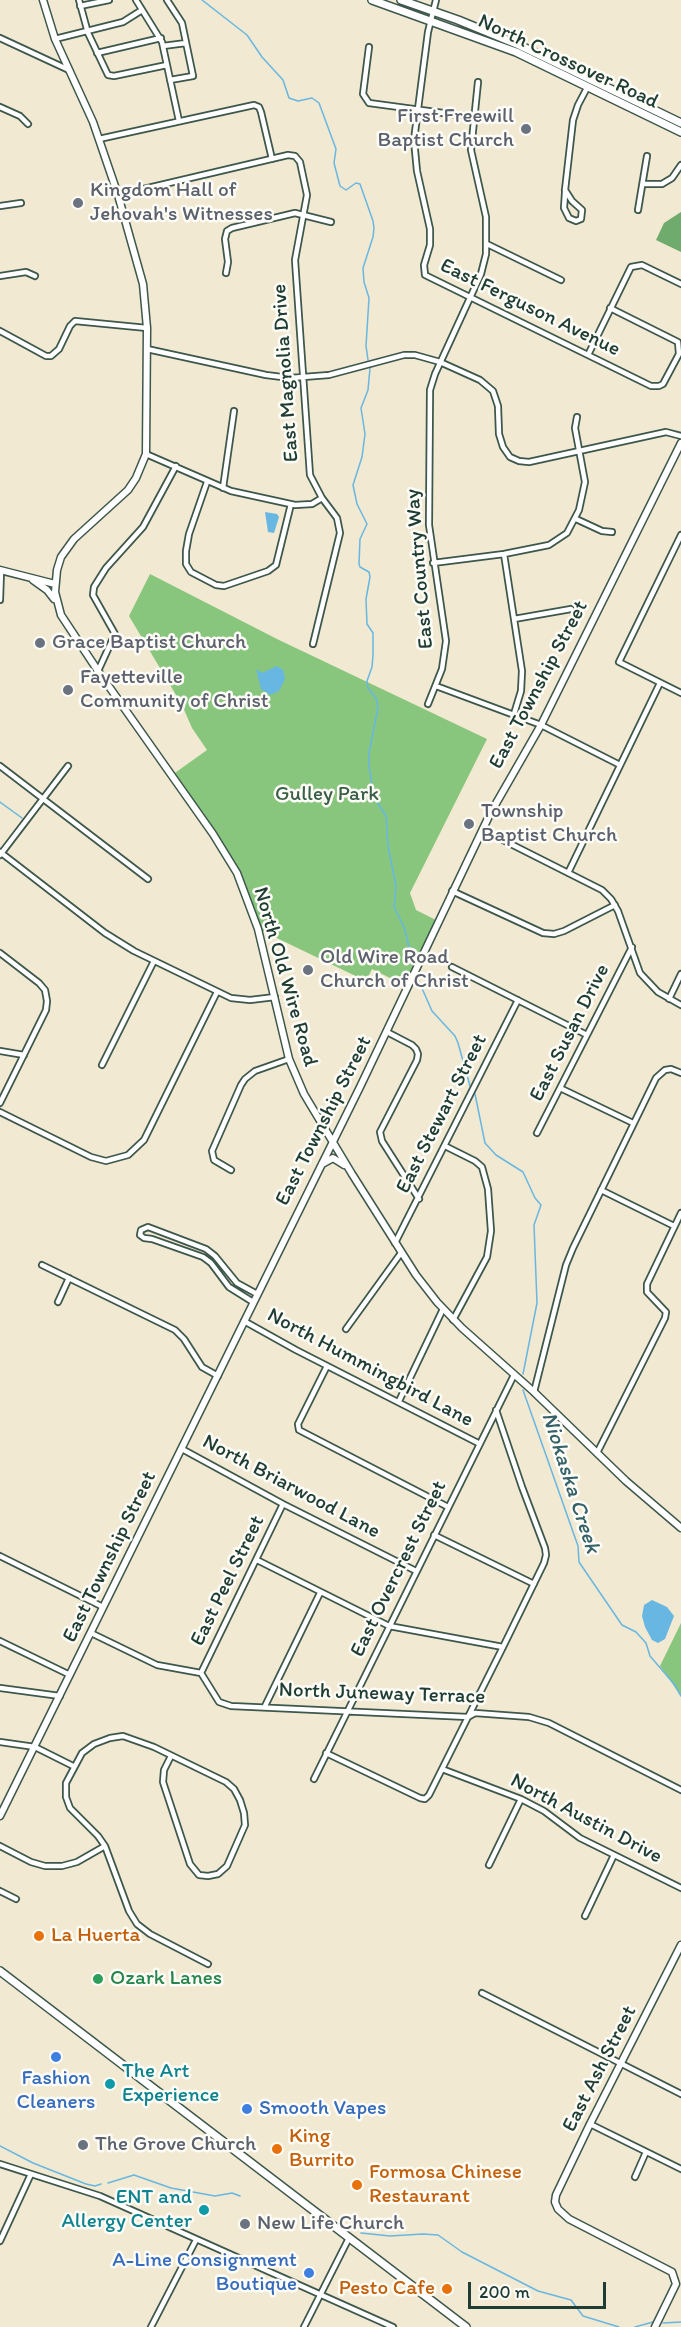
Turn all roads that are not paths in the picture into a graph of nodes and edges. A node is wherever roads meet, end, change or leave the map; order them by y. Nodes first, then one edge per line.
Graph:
1 (43, 0) edge
2 (109, 0) edge
3 (136, 0) edge
4 (167, 0) edge
5 (372, 0) edge
6 (401, 0) edge
7 (436, 0) edge
8 (80, 3) edge
9 (142, 10) junction
10 (433, 11) junction
11 (431, 20) junction
12 (87, 30) junction
13 (0, 38) edge
14 (161, 38) junction
15 (55, 39) junction
16 (186, 43) junction
17 (163, 46) junction
18 (369, 47) dead end
19 (97, 53) junction
20 (167, 65) junction
21 (69, 70) junction
22 (170, 80) junction
23 (478, 82) dead end
24 (588, 86) junction
25 (0, 107) edge
26 (417, 109) junction
27 (473, 117) junction
28 (179, 121) junction
29 (681, 123) edge
30 (28, 124) dead end
31 (681, 132) edge
32 (99, 139) junction
33 (646, 156) dead end
34 (272, 159) junction
35 (681, 165) edge
36 (642, 184) junction
37 (565, 190) junction
38 (118, 195) junction
39 (21, 203) dead end
40 (0, 206) edge
41 (638, 210) dead end
42 (304, 214) junction
43 (331, 222) dead end
44 (487, 244) junction
45 (226, 273) dead end
46 (0, 276) edge
47 (35, 276) dead end
48 (561, 280) dead end
49 (681, 284) edge
50 (470, 298) junction
51 (610, 308) junction
52 (147, 328) junction
53 (0, 331) edge
54 (680, 345) edge
55 (147, 349) junction
56 (588, 355) junction
57 (440, 362) junction
58 (303, 378) junction
59 (234, 411) dead end
60 (578, 417) dead end
61 (681, 436) edge
62 (681, 443) edge
63 (580, 451) junction
64 (146, 454) junction
65 (176, 466) junction
66 (207, 482) junction
67 (223, 488) junction
68 (322, 498) junction
69 (291, 504) junction
70 (576, 519) junction
71 (612, 532) dead end
72 (681, 535) edge
73 (504, 554) junction
74 (434, 563) junction
75 (1, 570) edge
76 (28, 577) junction
77 (55, 584) junction
78 (0, 600) edge
79 (58, 605) junction
80 (572, 609) dead end
81 (514, 619) junction
82 (314, 644) dead end
83 (98, 671) junction
84 (660, 683) junction
85 (436, 686) junction
86 (681, 693) edge
87 (428, 704) dead end
88 (514, 714) junction
89 (541, 725) junction
90 (620, 765) junction
91 (0, 766) edge
92 (68, 766) dead end
93 (43, 799) junction
94 (483, 830) junction
95 (1, 854) edge
96 (568, 873) junction
97 (148, 879) dead end
98 (452, 891) junction
99 (615, 905) junction
100 (632, 947) junction
101 (0, 953) edge
102 (154, 961) junction
103 (452, 967) dead end
104 (681, 974) edge
105 (216, 992) junction
106 (275, 997) junction
107 (669, 999) junction
108 (518, 1000) junction
109 (681, 1005) edge
110 (387, 1032) junction
111 (587, 1035) junction
112 (0, 1051) edge
113 (24, 1055) junction
114 (289, 1059) junction
115 (102, 1065) dead end
116 (681, 1073) edge
117 (560, 1088) junction
118 (0, 1103) edge
119 (0, 1112) edge
120 (633, 1123) junction
121 (537, 1133) dead end
122 (332, 1142) junction
123 (445, 1146) junction
124 (320, 1167) junction
125 (348, 1168) junction
126 (231, 1170) dead end
127 (601, 1190) junction
128 (418, 1198) junction
129 (681, 1213) edge
130 (674, 1226) junction
131 (395, 1243) junction
132 (401, 1253) junction
133 (42, 1265) dead end
134 (69, 1278) junction
135 (257, 1294) junction
136 (58, 1302) dead end
137 (253, 1302) junction
138 (443, 1309) junction
139 (453, 1320) junction
140 (244, 1321) junction
141 (346, 1329) dead end
142 (327, 1366) junction
143 (514, 1375) junction
144 (218, 1376) junction
145 (534, 1392) junction
146 (399, 1401) junction
147 (496, 1410) junction
148 (480, 1443) junction
149 (182, 1449) junction
150 (597, 1453) junction
151 (283, 1504) junction
152 (448, 1507) junction
153 (681, 1517) edge
154 (679, 1526) edge
155 (434, 1535) junction
156 (0, 1556) edge
157 (257, 1560) junction
158 (416, 1571) junction
159 (534, 1584) junction
160 (320, 1593) junction
161 (103, 1607) junction
162 (389, 1626) junction
163 (91, 1633) junction
164 (0, 1641) edge
165 (503, 1647) junction
166 (201, 1673) junction
167 (70, 1675) junction
168 (0, 1688) edge
169 (60, 1696) junction
170 (266, 1706) junction
171 (348, 1712) junction
172 (468, 1717) junction
173 (0, 1742) edge
174 (35, 1747) junction
175 (326, 1753) junction
176 (171, 1756) junction
177 (73, 1766) junction
178 (442, 1769) junction
179 (314, 1779) dead end
180 (681, 1790) edge
181 (521, 1799) junction
182 (0, 1816) edge
183 (0, 1846) edge
184 (105, 1846) junction
185 (614, 1855) junction
186 (489, 1865) dead end
187 (681, 1888) edge
188 (0, 1891) edge
189 (16, 1899) dead end
190 (585, 1916) dead end
191 (681, 1945) edge
192 (208, 1964) dead end
193 (0, 1971) edge
194 (482, 1993) dead end
195 (621, 2064) junction
196 (681, 2094) edge
197 (590, 2124) junction
198 (646, 2152) junction
199 (0, 2164) edge
200 (681, 2169) edge
201 (32, 2174) junction
202 (634, 2176) dead end
203 (349, 2238) junction
204 (196, 2240) junction
205 (0, 2241) edge
206 (320, 2295) junction
207 (152, 2327) edge
208 (304, 2327) edge
209 (393, 2327) edge
210 (466, 2327) edge
211 (655, 2327) edge

1 - 15 street, North Old Wire Road
2 - 8 street
3 - 9 street
4 - 16 street
5 - 11 main road, North Crossover Road
6 - 10 main road, North Crossover Road
7 - 10 street, East Ferguson Avenue
8 - 12 street
9 - 12 street
9 - 14 street
10 - 11 street, East Ferguson Avenue
10 - 29 main road, North Crossover Road
11 - 24 main road, North Crossover Road
11 - 26 street, East Ferguson Avenue
12 - 15 street
12 - 19 street
13 - 21 street
14 - 17 street
14 - 19 street
15 - 21 street, North Old Wire Road
16 - 17 street
16 - 22 street
17 - 20 street
18 - 26 street
19 - 20 street
20 - 22 street
21 - 32 street, North Old Wire Road
22 - 28 street
23 - 27 street, East Country Way
24 - 31 main road, North Crossover Road
24 - 37 street
25 - 30 street
26 - 27 street
26 - 50 street, East Ferguson Avenue
27 - 44 street, East Country Way
28 - 32 street
28 - 34 street
32 - 38 street, North Old Wire Road
33 - 36 street
34 - 38 street
34 - 42 street, East Magnolia Drive
35 - 36 street
36 - 41 street
37 - 37 street
38 - 52 street, North Old Wire Road
39 - 40 street
42 - 43 street
42 - 45 street
42 - 58 street, East Magnolia Drive
44 - 48 street
44 - 50 street, East Country Way
46 - 47 street
49 - 51 street
50 - 56 street, East Ferguson Avenue
50 - 57 street, East Country Way
51 - 54 street
51 - 56 street
52 - 53 street
52 - 55 street, North Old Wire Road
54 - 56 street, East Ferguson Avenue
55 - 58 street
55 - 64 street, North Old Wire Road
57 - 58 street
57 - 63 street
57 - 74 street, East Country Way
58 - 68 street, East Magnolia Drive
59 - 67 street
60 - 63 street
61 - 63 street
62 - 89 street, East Township Street
63 - 70 street
64 - 65 street
64 - 77 street, North Old Wire Road
65 - 66 street
65 - 83 street
66 - 67 street
66 - 69 street
67 - 69 street
68 - 69 street
68 - 82 street, East Magnolia Drive
70 - 71 street
70 - 73 street
72 - 84 street
73 - 74 street
73 - 81 street
74 - 85 street, East Country Way
75 - 76 street
75 - 78 street
76 - 77 street
76 - 79 street
77 - 79 street, North Old Wire Road
79 - 83 street, North Old Wire Road
80 - 81 street
81 - 88 street
83 - 106 street, North Old Wire Road
84 - 86 street
84 - 90 street
85 - 87 street, East Country Way
85 - 88 street
88 - 89 street
89 - 90 street
89 - 94 street, East Township Street
90 - 96 street
91 - 93 street
92 - 93 street
93 - 95 street
93 - 97 street
94 - 96 street
94 - 98 street, East Township Street
95 - 102 street
96 - 99 street
98 - 99 street
98 - 110 street, East Township Street
99 - 100 street
100 - 107 street
100 - 111 street, East Susan Drive
101 - 113 street
102 - 105 street
102 - 115 street
103 - 108 street
104 - 107 street
105 - 106 street
105 - 119 street
106 - 114 street, North Old Wire Road
107 - 109 street
108 - 111 street
108 - 123 street, East Stewart Street
110 - 122 street, East Township Street
110 - 128 street
111 - 117 street, East Susan Drive
112 - 113 street
113 - 118 street
114 - 122 street, North Old Wire Road
114 - 126 street
116 - 120 street
117 - 120 street
117 - 121 street, East Susan Drive
120 - 127 street
122 - 124 street, East Township Street
122 - 125 street, North Old Wire Road
123 - 128 street, East Stewart Street
123 - 139 street
124 - 125 street
124 - 135 street, East Township Street
125 - 131 street, North Old Wire Road
127 - 130 street
127 - 145 street
128 - 131 street, East Stewart Street
129 - 130 street
130 - 150 street
131 - 132 street, North Old Wire Road
132 - 138 street, North Old Wire Road
132 - 141 street
133 - 134 street
134 - 136 street
134 - 144 street
135 - 137 street, East Township Street
135 - 137 street
137 - 140 street, East Township Street
138 - 139 street, North Old Wire Road
138 - 146 street
139 - 143 street, North Old Wire Road
140 - 142 street, North Hummingbird Lane
140 - 144 street, East Township Street
142 - 146 street, North Hummingbird Lane
142 - 152 street
143 - 145 street, North Old Wire Road
143 - 147 street, East Overcrest Street
144 - 149 street, East Township Street
145 - 150 street, North Old Wire Road
146 - 148 street, North Hummingbird Lane
147 - 148 street, East Overcrest Street
147 - 159 street
148 - 152 street, East Overcrest Street
149 - 151 street, North Briarwood Lane
149 - 161 street, East Township Street
150 - 154 street, North Old Wire Road
151 - 157 street, East Peel Street
151 - 158 street, North Briarwood Lane
152 - 155 street, East Overcrest Street
153 - 154 street
155 - 158 street, East Overcrest Street
155 - 159 street
156 - 161 street
157 - 160 street
157 - 166 street, East Peel Street
158 - 162 street, East Overcrest Street
159 - 165 street
160 - 162 street
160 - 170 street
161 - 163 street, East Township Street
162 - 165 street
162 - 171 street, East Overcrest Street
163 - 166 street
163 - 167 street, East Township Street
164 - 167 street
165 - 172 street
166 - 170 street, North Juneway Terrace
167 - 169 street, East Township Street
168 - 169 street
169 - 174 street, East Township Street
170 - 171 street, North Juneway Terrace
171 - 172 street, North Juneway Terrace
171 - 175 street, East Overcrest Street
172 - 178 street
172 - 180 street, North Juneway Terrace
173 - 174 street
174 - 177 street
174 - 182 street, East Township Street
175 - 178 street
175 - 179 street, East Overcrest Street
176 - 176 street
176 - 177 street
177 - 184 street
178 - 181 street, North Austin Drive
181 - 185 street, North Austin Drive
181 - 186 street
183 - 184 street
184 - 192 street
185 - 187 street, North Austin Drive
185 - 190 street
188 - 189 street
191 - 195 street, East Ash Street
193 - 203 main road
194 - 195 street
195 - 196 street
195 - 197 street, East Ash Street
197 - 198 street
197 - 211 street, East Ash Street
198 - 200 street
198 - 202 street
199 - 201 street
201 - 204 street
201 - 205 street
203 - 206 street
203 - 210 main road
204 - 206 street
204 - 207 street
206 - 208 street
206 - 209 street

